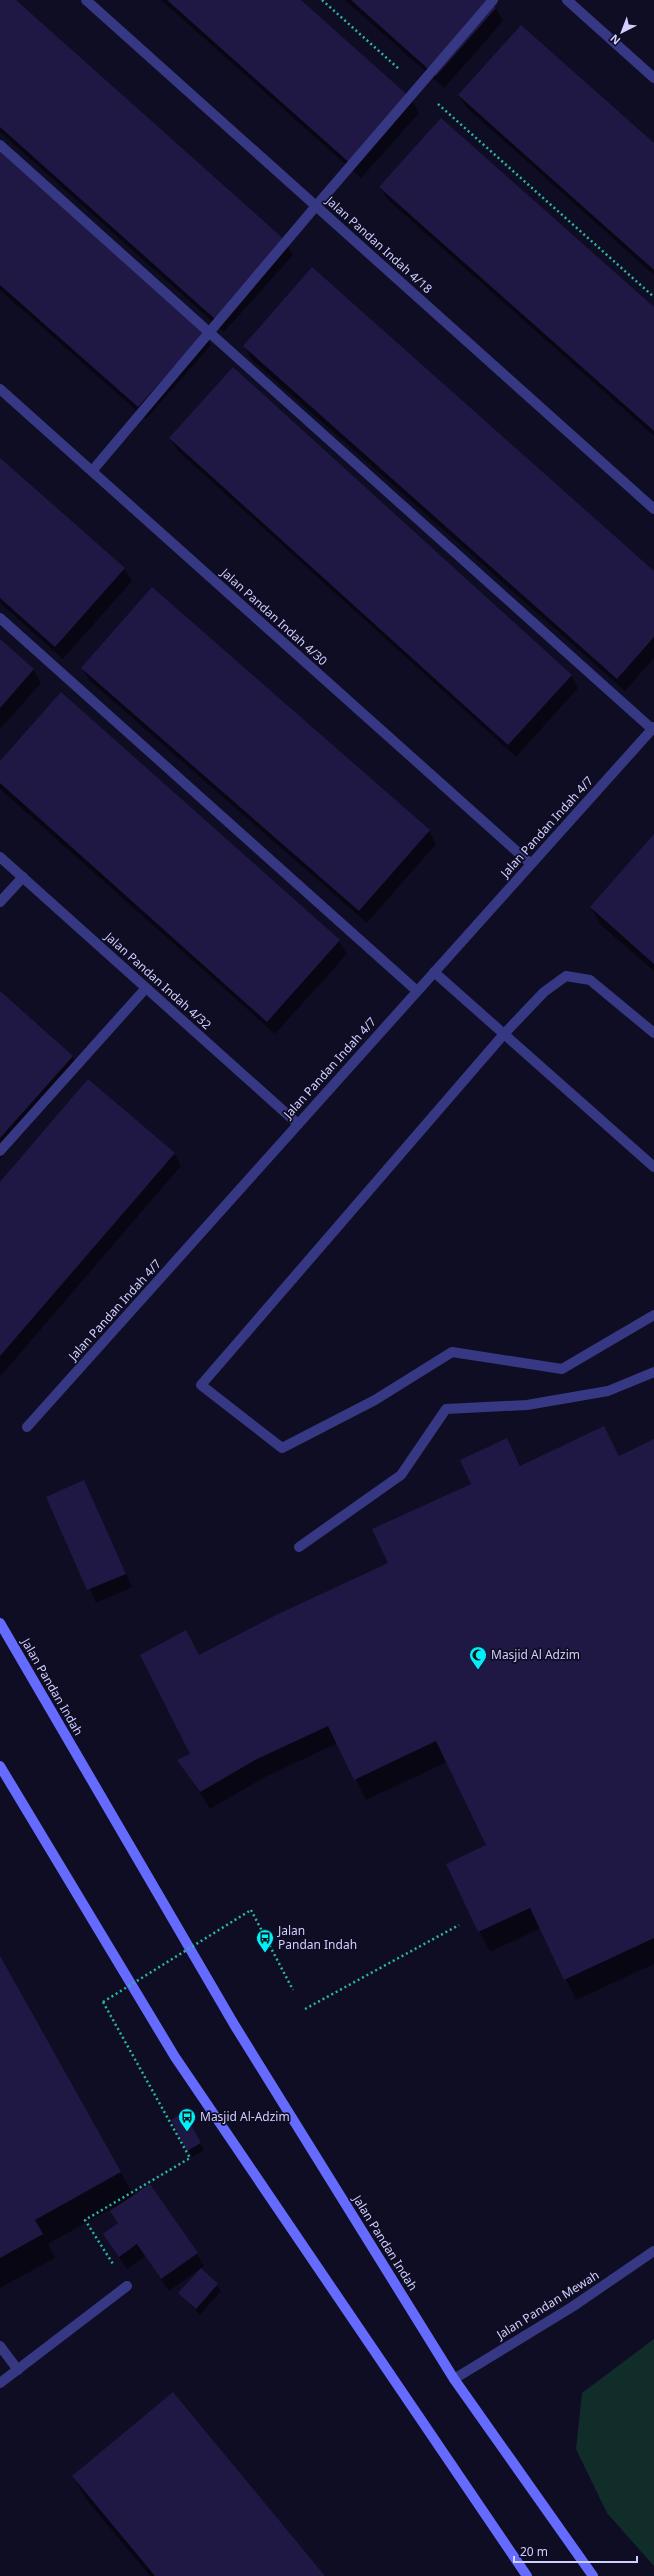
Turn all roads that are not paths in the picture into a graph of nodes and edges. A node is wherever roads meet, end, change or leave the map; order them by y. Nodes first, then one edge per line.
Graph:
1 (86, 0) edge
2 (493, 0) edge
3 (567, 0) edge
4 (654, 78) edge
5 (0, 145) edge
6 (316, 206) junction
7 (209, 333) junction
8 (0, 389) edge
9 (92, 471) junction
10 (654, 509) edge
11 (0, 618) edge
12 (653, 728) edge
13 (0, 857) edge
14 (531, 864) junction
15 (22, 877) junction
16 (0, 902) edge
17 (434, 972) junction
18 (146, 988) junction
19 (417, 991) junction
20 (654, 1033) edge
21 (504, 1034) junction
22 (298, 1124) junction
23 (0, 1151) edge
24 (654, 1167) edge
25 (654, 1315) edge
26 (654, 1372) edge
27 (27, 1428) dead end
28 (300, 1547) dead end
29 (0, 1623) edge
30 (0, 1766) edge
31 (654, 2251) edge
32 (127, 2286) road end
33 (0, 2346) edge
34 (18, 2370) junction
35 (454, 2379) junction
36 (0, 2383) edge
37 (527, 2576) edge
38 (593, 2576) edge

1 - 6 street, Jalan Pandan Indah 4/18
2 - 6 street
3 - 4 street
5 - 7 street
6 - 7 street
6 - 10 street, Jalan Pandan Indah 4/18
7 - 9 street
7 - 12 street
8 - 9 street, Jalan Pandan Indah 4/30
9 - 14 street, Jalan Pandan Indah 4/30
11 - 19 street
12 - 14 street, Jalan Pandan Indah 4/7
13 - 15 street, Jalan Pandan Indah 4/32
14 - 17 street, Jalan Pandan Indah 4/7
15 - 16 street
15 - 18 street, Jalan Pandan Indah 4/32
17 - 19 street, Jalan Pandan Indah 4/7
17 - 21 street
18 - 22 street, Jalan Pandan Indah 4/32
18 - 23 street
19 - 22 street, Jalan Pandan Indah 4/7
20 - 21 street
21 - 24 street
21 - 25 street
22 - 27 street, Jalan Pandan Indah 4/7
26 - 28 street
29 - 35 main road, Jalan Pandan Indah
30 - 37 main road
31 - 35 street, Jalan Pandan Mewah
32 - 34 street
33 - 34 street
34 - 36 street
35 - 38 main road, Jalan Pandan Indah

